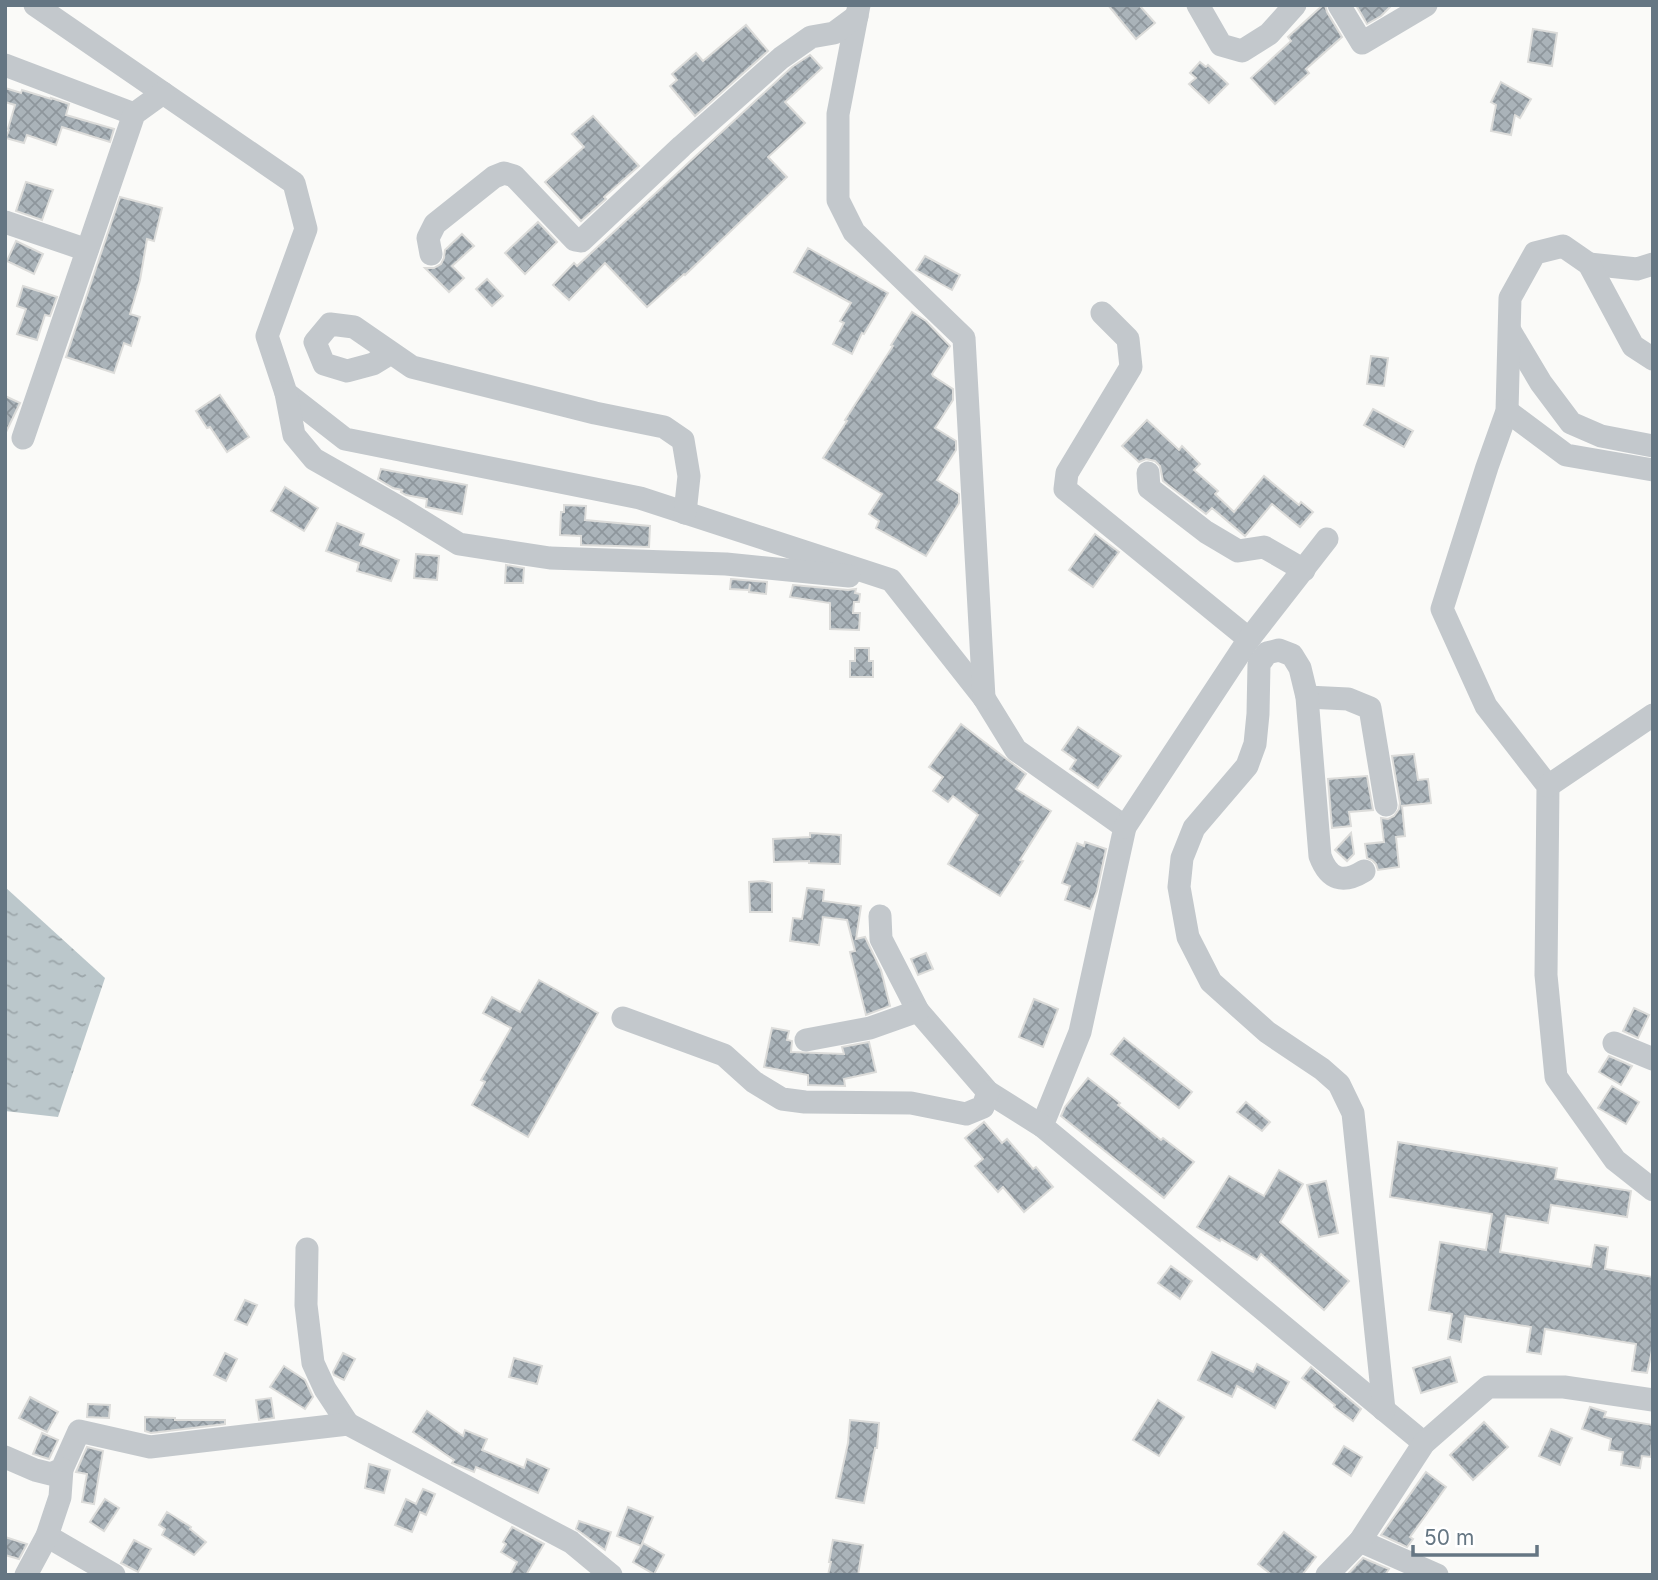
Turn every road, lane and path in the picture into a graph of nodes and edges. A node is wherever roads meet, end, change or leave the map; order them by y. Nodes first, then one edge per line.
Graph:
1 (35, 5) edge
2 (1198, 5) edge
3 (1295, 5) edge
4 (1339, 5) edge
5 (1426, 5) edge
6 (858, 11) edge
7 (5, 65) edge
8 (163, 93) junction
9 (134, 114) junction
10 (5, 222) edge
11 (87, 250) junction
12 (430, 254) dead end
13 (1589, 264) junction
14 (1653, 264) edge
15 (1101, 313) dead end
16 (1510, 331) junction
17 (391, 353) dead end
18 (1653, 359) edge
19 (286, 393) junction
20 (1507, 411) junction
21 (23, 438) dead end
22 (1653, 446) edge
23 (1653, 470) edge
24 (1148, 473) dead end
25 (685, 513) junction
26 (1327, 539) dead end
27 (1304, 570) junction
28 (891, 580) junction
29 (1249, 639) junction
30 (1307, 696) junction
31 (984, 698) junction
32 (1653, 715) edge
33 (1548, 786) junction
34 (1386, 804) dead end
35 (1125, 827) junction
36 (1364, 871) dead end
37 (880, 916) dead end
38 (918, 1010) junction
39 (623, 1018) dead end
40 (806, 1040) dead end
41 (1614, 1042) dead end
42 (1653, 1059) edge
43 (988, 1092) junction
44 (1042, 1126) junction
45 (1653, 1190) edge
46 (307, 1249) dead end
47 (1653, 1400) edge
48 (1384, 1410) junction
49 (348, 1424) junction
50 (1424, 1443) junction
51 (5, 1457) edge
52 (62, 1469) junction
53 (47, 1536) junction
54 (1360, 1541) junction
55 (26, 1575) edge
56 (114, 1575) edge
57 (611, 1575) edge
58 (1327, 1575) edge
59 (1437, 1575) edge

1 - 8 street
2 - 3 street
4 - 5 street
6 - 12 street
6 - 31 street
7 - 9 street
8 - 9 street
8 - 19 street
9 - 11 street
10 - 11 street
11 - 21 street
13 - 14 street
13 - 16 street
13 - 18 street
15 - 29 street
16 - 20 street
16 - 22 street
17 - 25 street
19 - 25 street
19 - 28 street
20 - 23 street
20 - 33 street
24 - 27 street
25 - 28 street
26 - 27 street
27 - 29 street
28 - 31 street
29 - 35 street
30 - 34 street
30 - 36 street
30 - 48 street
31 - 35 street
32 - 33 street
33 - 45 street
35 - 44 street
37 - 38 street
38 - 40 street
38 - 43 street
39 - 43 street
41 - 42 street
43 - 44 street
44 - 48 street
46 - 49 street
47 - 50 street
48 - 50 street
49 - 52 street
49 - 57 street
50 - 54 street
51 - 52 street
52 - 53 street
53 - 55 street
53 - 56 street
54 - 58 street
54 - 59 street

